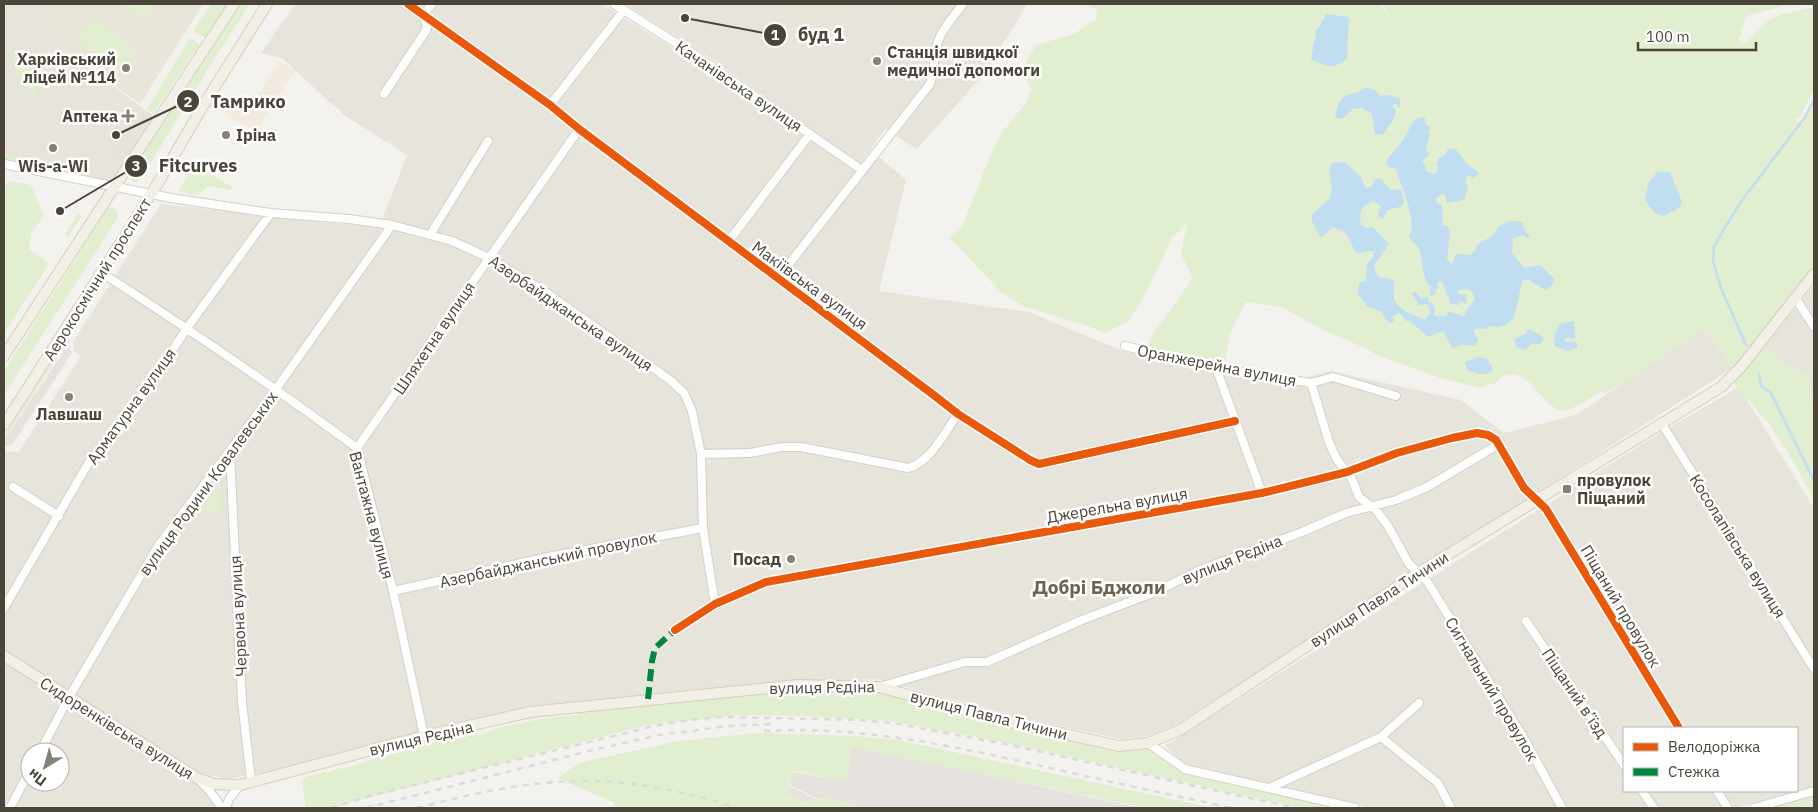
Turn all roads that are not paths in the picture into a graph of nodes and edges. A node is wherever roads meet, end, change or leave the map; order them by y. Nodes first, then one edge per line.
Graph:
1 (234, 4) edge
2 (267, 4) edge
3 (408, 4) edge
4 (432, 4) edge
5 (614, 4) edge
6 (963, 4) edge
7 (624, 10) junction
8 (424, 14) junction
9 (384, 94) dead end
10 (550, 105) junction
11 (579, 129) junction
12 (810, 134) junction
13 (488, 141) dead end
14 (4, 164) edge
15 (862, 170) junction
16 (115, 186) junction
17 (152, 194) junction
18 (271, 213) junction
19 (392, 225) junction
20 (430, 235) junction
21 (728, 242) junction
22 (489, 258) junction
23 (102, 273) junction
24 (1814, 274) edge
25 (778, 278) junction
26 (1796, 299) junction
27 (1814, 327) edge
28 (187, 328) junction
29 (1125, 346) dead end
30 (4, 356) edge
31 (1216, 368) junction
32 (1310, 382) junction
33 (276, 389) junction
34 (1396, 396) dead end
35 (958, 414) junction
36 (1235, 421) junction
37 (1662, 424) junction
38 (4, 425) edge
39 (1499, 444) junction
40 (357, 448) junction
41 (230, 452) junction
42 (701, 454) junction
43 (1347, 472) junction
44 (13, 487) dead end
45 (1262, 493) junction
46 (1537, 500) junction
47 (1370, 506) junction
48 (59, 516) junction
49 (703, 528) junction
50 (1418, 573) junction
51 (393, 592) junction
52 (715, 604) junction
53 (4, 608) edge
54 (1526, 621) dead end
55 (675, 630) dead end
56 (4, 656) edge
57 (1814, 669) edge
58 (879, 687) junction
59 (69, 697) junction
60 (1419, 703) dead end
61 (1678, 727) edge
62 (424, 736) junction
63 (1381, 737) junction
64 (45, 742) edge
65 (1148, 743) junction
66 (1623, 764) edge
67 (197, 778) junction
68 (251, 780) junction
69 (240, 784) junction
70 (1269, 788) junction
71 (20, 789) edge
72 (1814, 791) edge
73 (1643, 792) edge
74 (1718, 792) edge
75 (10, 808) edge
76 (222, 808) edge
77 (226, 808) edge
78 (1355, 808) edge
79 (1452, 808) edge
80 (1562, 808) edge
81 (1654, 808) edge
82 (1728, 808) edge
83 (1754, 808) edge

1 - 16 main road
2 - 17 main road, Аерокосмічний проспект
3 - 8 street, Макіївська вулиця
4 - 8 street
5 - 7 street, Качанівська вулиця
6 - 15 street, Макіївська вулиця
7 - 10 street
7 - 12 street, Качанівська вулиця
8 - 9 street
8 - 10 street, Макіївська вулиця
10 - 11 street, Макіївська вулиця
11 - 21 street, Макіївська вулиця
11 - 22 street, Шляхетна вулиця
12 - 15 street, Качанівська вулиця
12 - 21 street
13 - 20 street
14 - 16 street, Азербайджанська вулиця
15 - 25 street, Макіївська вулиця
16 - 17 street, Азербайджанська вулиця
16 - 30 main road
17 - 18 street, Азербайджанська вулиця
17 - 23 main road, Аерокосмічний проспект
18 - 19 street, Азербайджанська вулиця
18 - 28 street, Арматурна вулиця
19 - 20 street, Азербайджанська вулиця
19 - 33 street, вулиця Родини Ковалевських
20 - 22 street, Азербайджанська вулиця
21 - 25 street, Макіївська вулиця
22 - 40 street, Шляхетна вулиця
22 - 42 street, Азербайджанська вулиця
23 - 28 street, Вантажна вулиця
23 - 38 main road, Аерокосмічний проспект
24 - 26 main road, вулиця Павла Тичини
25 - 35 street, Макіївська вулиця
26 - 27 street
26 - 37 main road, вулиця Павла Тичини
28 - 33 street, Вантажна вулиця
28 - 48 street, Арматурна вулиця
29 - 31 street, Оранжерейна вулиця
31 - 32 street, Оранжерейна вулиця
31 - 36 street
32 - 34 street, Оранжерейна вулиця
32 - 43 street, Сигнальний провулок
33 - 40 street, Вантажна вулиця
33 - 41 street, вулиця Родини Ковалевських
35 - 36 street, Макіївська вулиця
35 - 42 street
36 - 45 street
37 - 46 main road, вулиця Павла Тичини
37 - 57 street, Косолапівська вулиця
39 - 43 street, Джерельна вулиця
39 - 46 street
39 - 47 street, вулиця Рєдіна
40 - 51 street, Вантажна вулиця
41 - 59 street, вулиця Родини Ковалевських
41 - 68 street, Червона вулиця
42 - 49 street, Азербайджанська вулиця
43 - 45 street, Джерельна вулиця
43 - 47 street, Сигнальний провулок
44 - 48 street
45 - 52 street, Джерельна вулиця
46 - 50 main road, вулиця Павла Тичини
46 - 61 street, Піщаний провулок
47 - 50 street, Сигнальний провулок
47 - 58 street, вулиця Рєдіна
48 - 53 street, Арматурна вулиця
49 - 51 street, Азербайджанський провулок
49 - 52 street, Азербайджанська вулиця
50 - 65 main road, вулиця Павла Тичини
50 - 80 street, Сигнальний провулок
51 - 62 street, Вантажна вулиця
52 - 55 street, Джерельна вулиця
54 - 66 street, Піщаний в’їзд
56 - 59 main road, Сидоренківська вулиця
58 - 62 main road, вулиця Рєдіна
58 - 65 main road, вулиця Павла Тичини
59 - 64 street, вулиця Родини Ковалевських
59 - 67 main road, Сидоренківська вулиця
60 - 63 street
62 - 68 main road, вулиця Рєдіна
63 - 70 street
63 - 79 street
65 - 70 street
67 - 69 main road, вулиця Рєдіна
67 - 76 street, Сидоренківська вулиця
68 - 69 main road, вулиця Рєдіна
69 - 77 street
70 - 78 street
71 - 75 street
72 - 83 street
73 - 81 street
74 - 82 street

